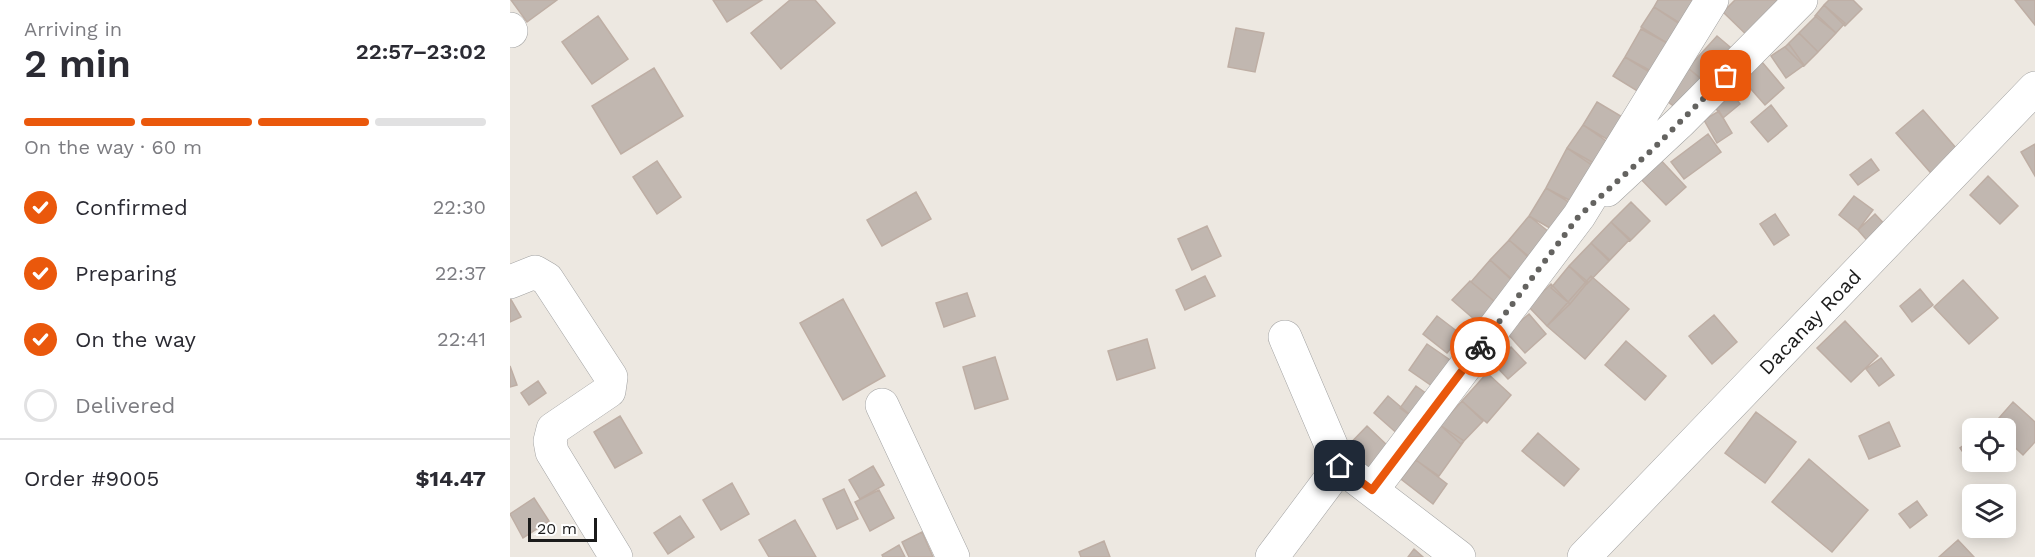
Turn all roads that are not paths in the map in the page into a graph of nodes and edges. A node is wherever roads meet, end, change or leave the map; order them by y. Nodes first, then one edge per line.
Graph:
1 (1713, 0) edge
2 (1801, 0) edge
3 (2035, 88) edge
4 (1579, 216) junction
5 (510, 282) edge
6 (1285, 337) dead end
7 (882, 405) dead end
8 (1340, 466) junction
9 (1372, 490) junction
10 (616, 557) edge
11 (953, 557) edge
12 (1272, 557) edge
13 (1459, 557) edge
14 (1584, 557) edge

1 - 4 street
2 - 4 street
3 - 14 street, Dacanay Road
4 - 9 street
5 - 10 street
6 - 8 street
7 - 11 street
8 - 9 street
8 - 12 street
9 - 13 street

